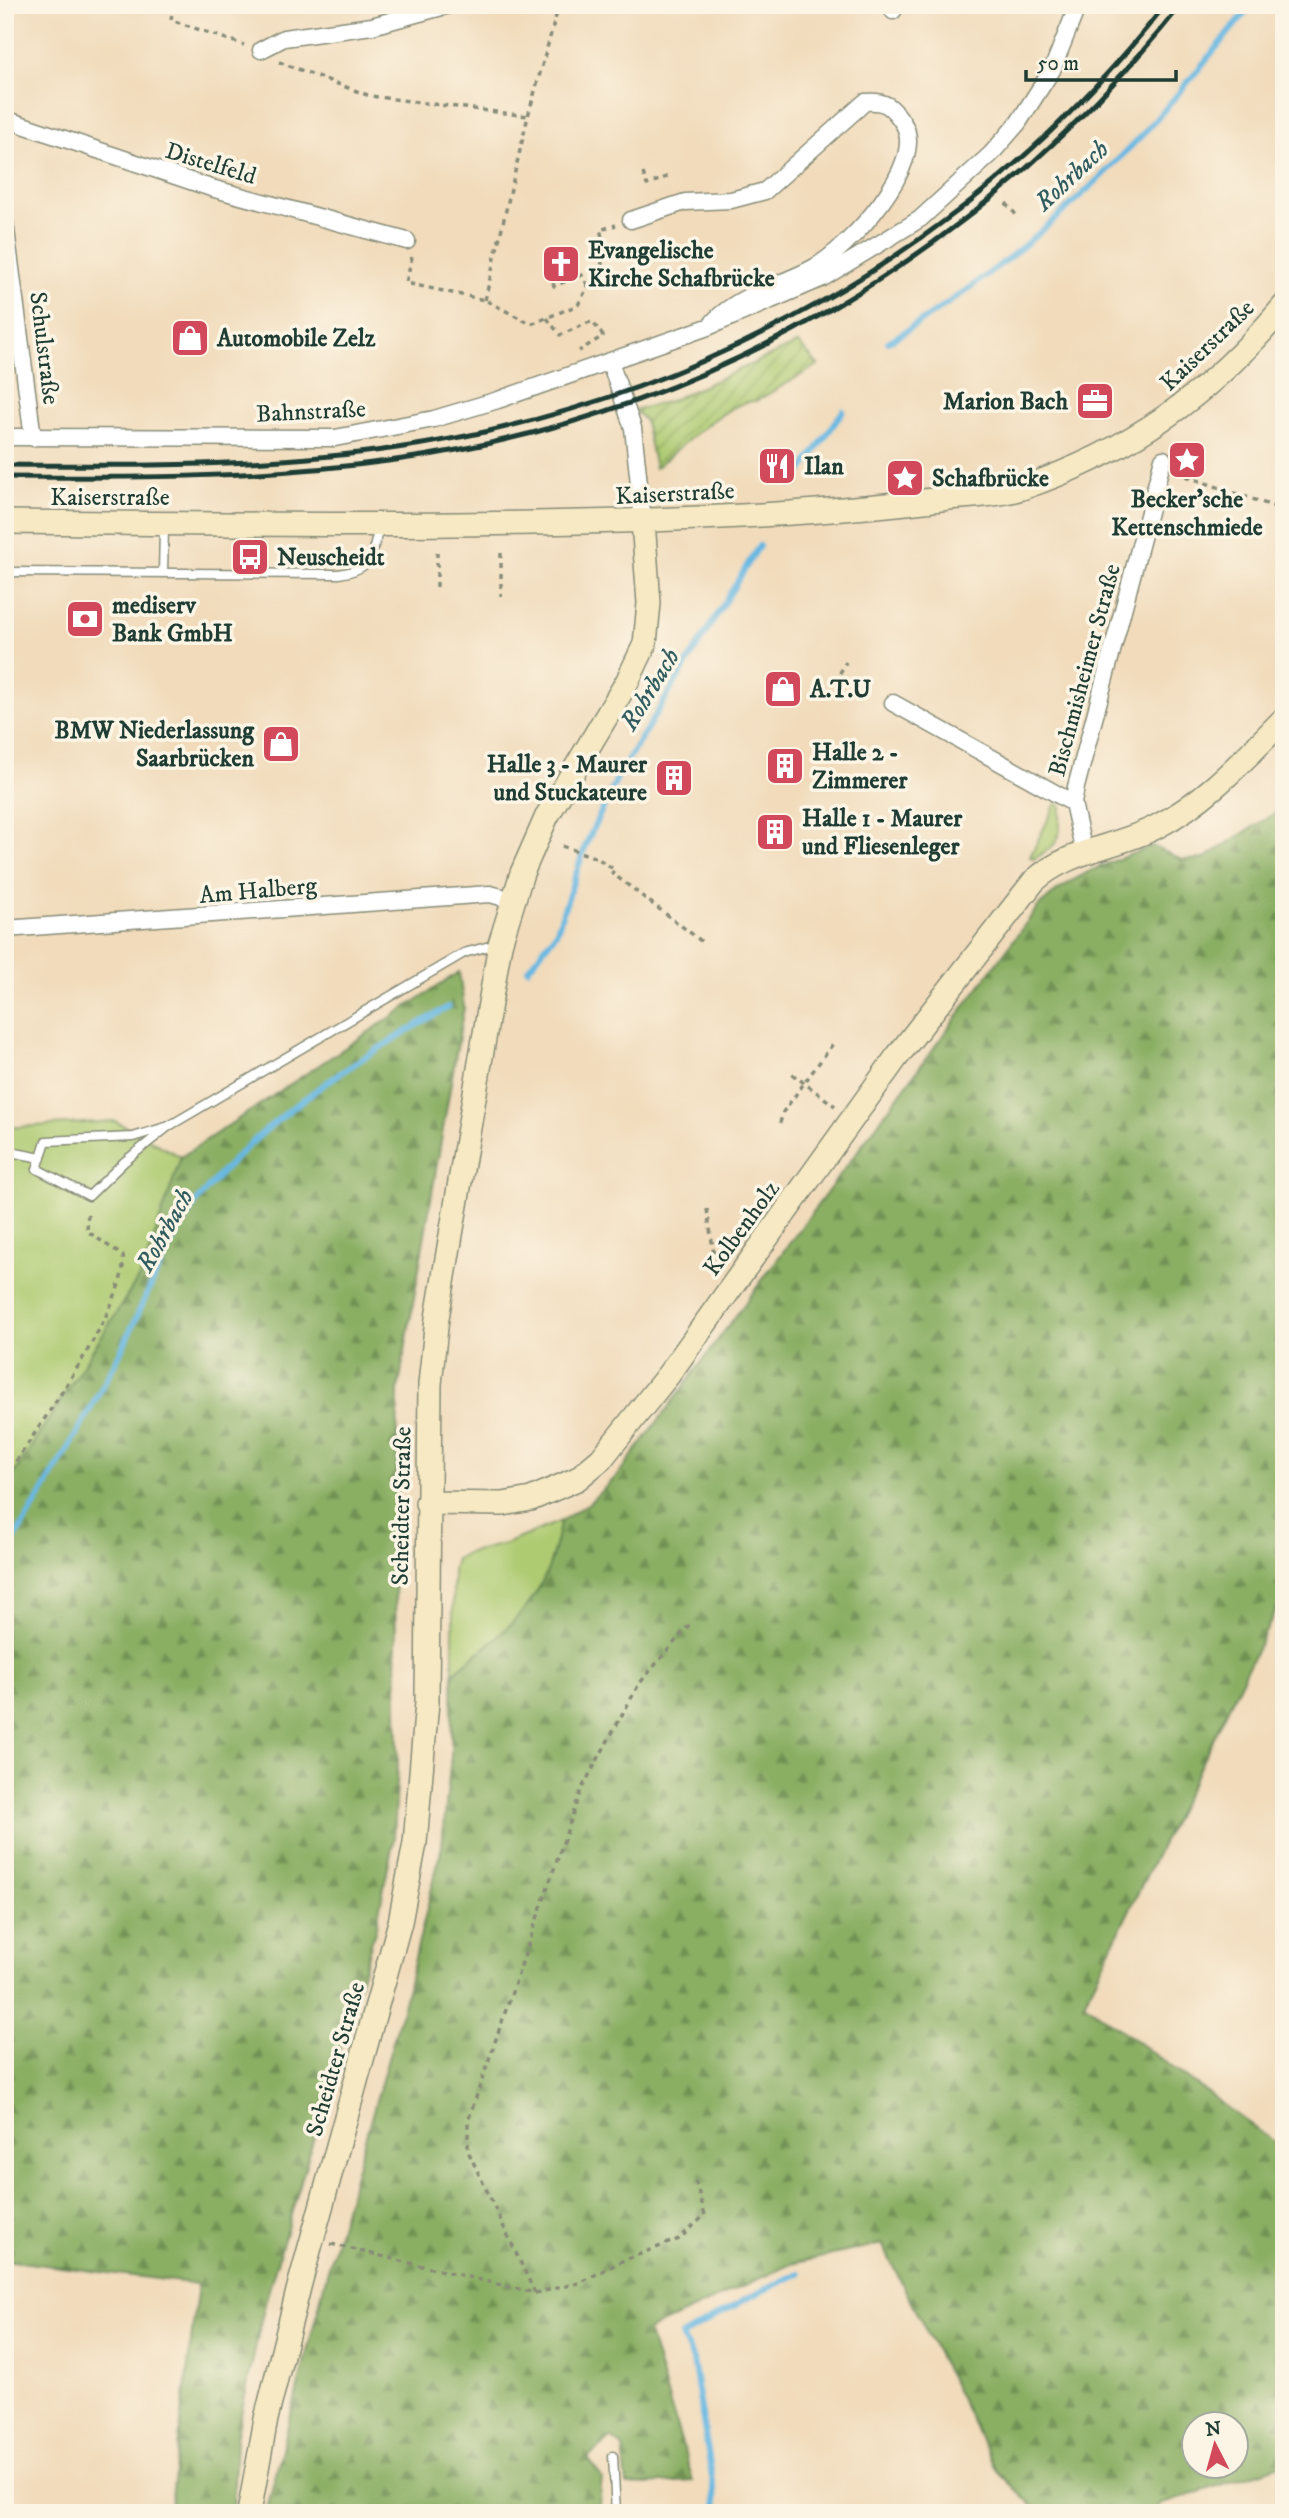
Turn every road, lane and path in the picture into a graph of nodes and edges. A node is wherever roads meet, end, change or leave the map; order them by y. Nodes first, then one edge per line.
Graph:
1 (173, 5) edge
2 (449, 5) edge
3 (559, 5) edge
4 (1077, 5) edge
5 (261, 50) junction
6 (528, 116) junction
7 (5, 119) edge
8 (643, 173) dead end
9 (671, 175) dead end
10 (1006, 202) dead end
11 (1017, 216) dead end
12 (631, 220) joint
13 (5, 222) edge
14 (407, 241) dead end
15 (411, 261) dead end
16 (553, 283) dead end
17 (588, 286) junction
18 (485, 300) junction
19 (1284, 306) edge
20 (547, 318) junction
21 (708, 327) junction
22 (575, 353) dead end
23 (610, 362) junction
24 (5, 437) edge
25 (33, 438) junction
26 (1163, 459) dead end
27 (1178, 475) dead end
28 (1284, 510) edge
29 (643, 521) junction
30 (5, 522) edge
31 (380, 523) junction
32 (164, 524) junction
33 (437, 552) dead end
34 (501, 552) dead end
35 (5, 572) edge
36 (163, 573) junction
37 (437, 588) dead end
38 (501, 597) dead end
39 (846, 662) dead end
40 (835, 682) dead end
41 (893, 703) dead end
42 (1284, 719) edge
43 (1073, 803) junction
44 (562, 846) dead end
45 (1084, 852) junction
46 (513, 900) junction
47 (5, 929) edge
48 (500, 944) junction
49 (705, 944) dead end
50 (835, 1041) dead end
51 (792, 1074) dead end
52 (804, 1083) junction
53 (837, 1107) dead end
54 (780, 1123) dead end
55 (169, 1126) junction
56 (5, 1151) edge
57 (41, 1158) junction
58 (89, 1196) junction
59 (707, 1209) dead end
60 (716, 1261) dead end
61 (5, 1478) edge
62 (427, 1503) junction
63 (690, 1624) dead end
64 (695, 2180) dead end
65 (312, 2239) junction
66 (535, 2293) junction
67 (613, 2456) dead end
68 (249, 2513) edge
69 (616, 2513) edge

1 - 5 path
2 - 5 street
3 - 6 path
4 - 21 street, Bahnstraße
5 - 6 path
6 - 18 path
7 - 14 street, Distelfeld
8 - 9 path
10 - 11 path
12 - 17 path
12 - 21 street
13 - 25 street, Schulstraße
15 - 18 path
16 - 17 path
17 - 20 path
18 - 20 path
19 - 29 main road, Kaiserstraße
20 - 22 path
21 - 23 street, Bahnstraße
23 - 25 street, Bahnstraße
23 - 29 street
24 - 25 street, Bahnstraße
26 - 43 street, Bischmisheimer Straße
27 - 28 path
29 - 31 main road, Kaiserstraße
29 - 46 main road, Scheidter Straße
30 - 32 main road, Kaiserstraße
31 - 32 main road, Kaiserstraße
31 - 36 lane
32 - 36 lane
33 - 37 path
34 - 38 path
35 - 36 lane
39 - 40 path
41 - 43 street
42 - 45 main road, Kolbenholz
43 - 45 street, Bischmisheimer Straße
44 - 49 path
45 - 62 main road, Kolbenholz
46 - 47 street, Am Halberg
46 - 48 main road, Scheidter Straße
48 - 55 lane
48 - 62 main road, Scheidter Straße
50 - 52 path
51 - 52 path
52 - 53 path
52 - 54 path
55 - 57 lane
55 - 58 lane
56 - 57 lane
57 - 58 lane
58 - 61 path
59 - 60 path
62 - 65 main road, Scheidter Straße
63 - 66 path
64 - 66 path
65 - 66 path
65 - 68 main road, Scheidter Straße
67 - 69 lane

